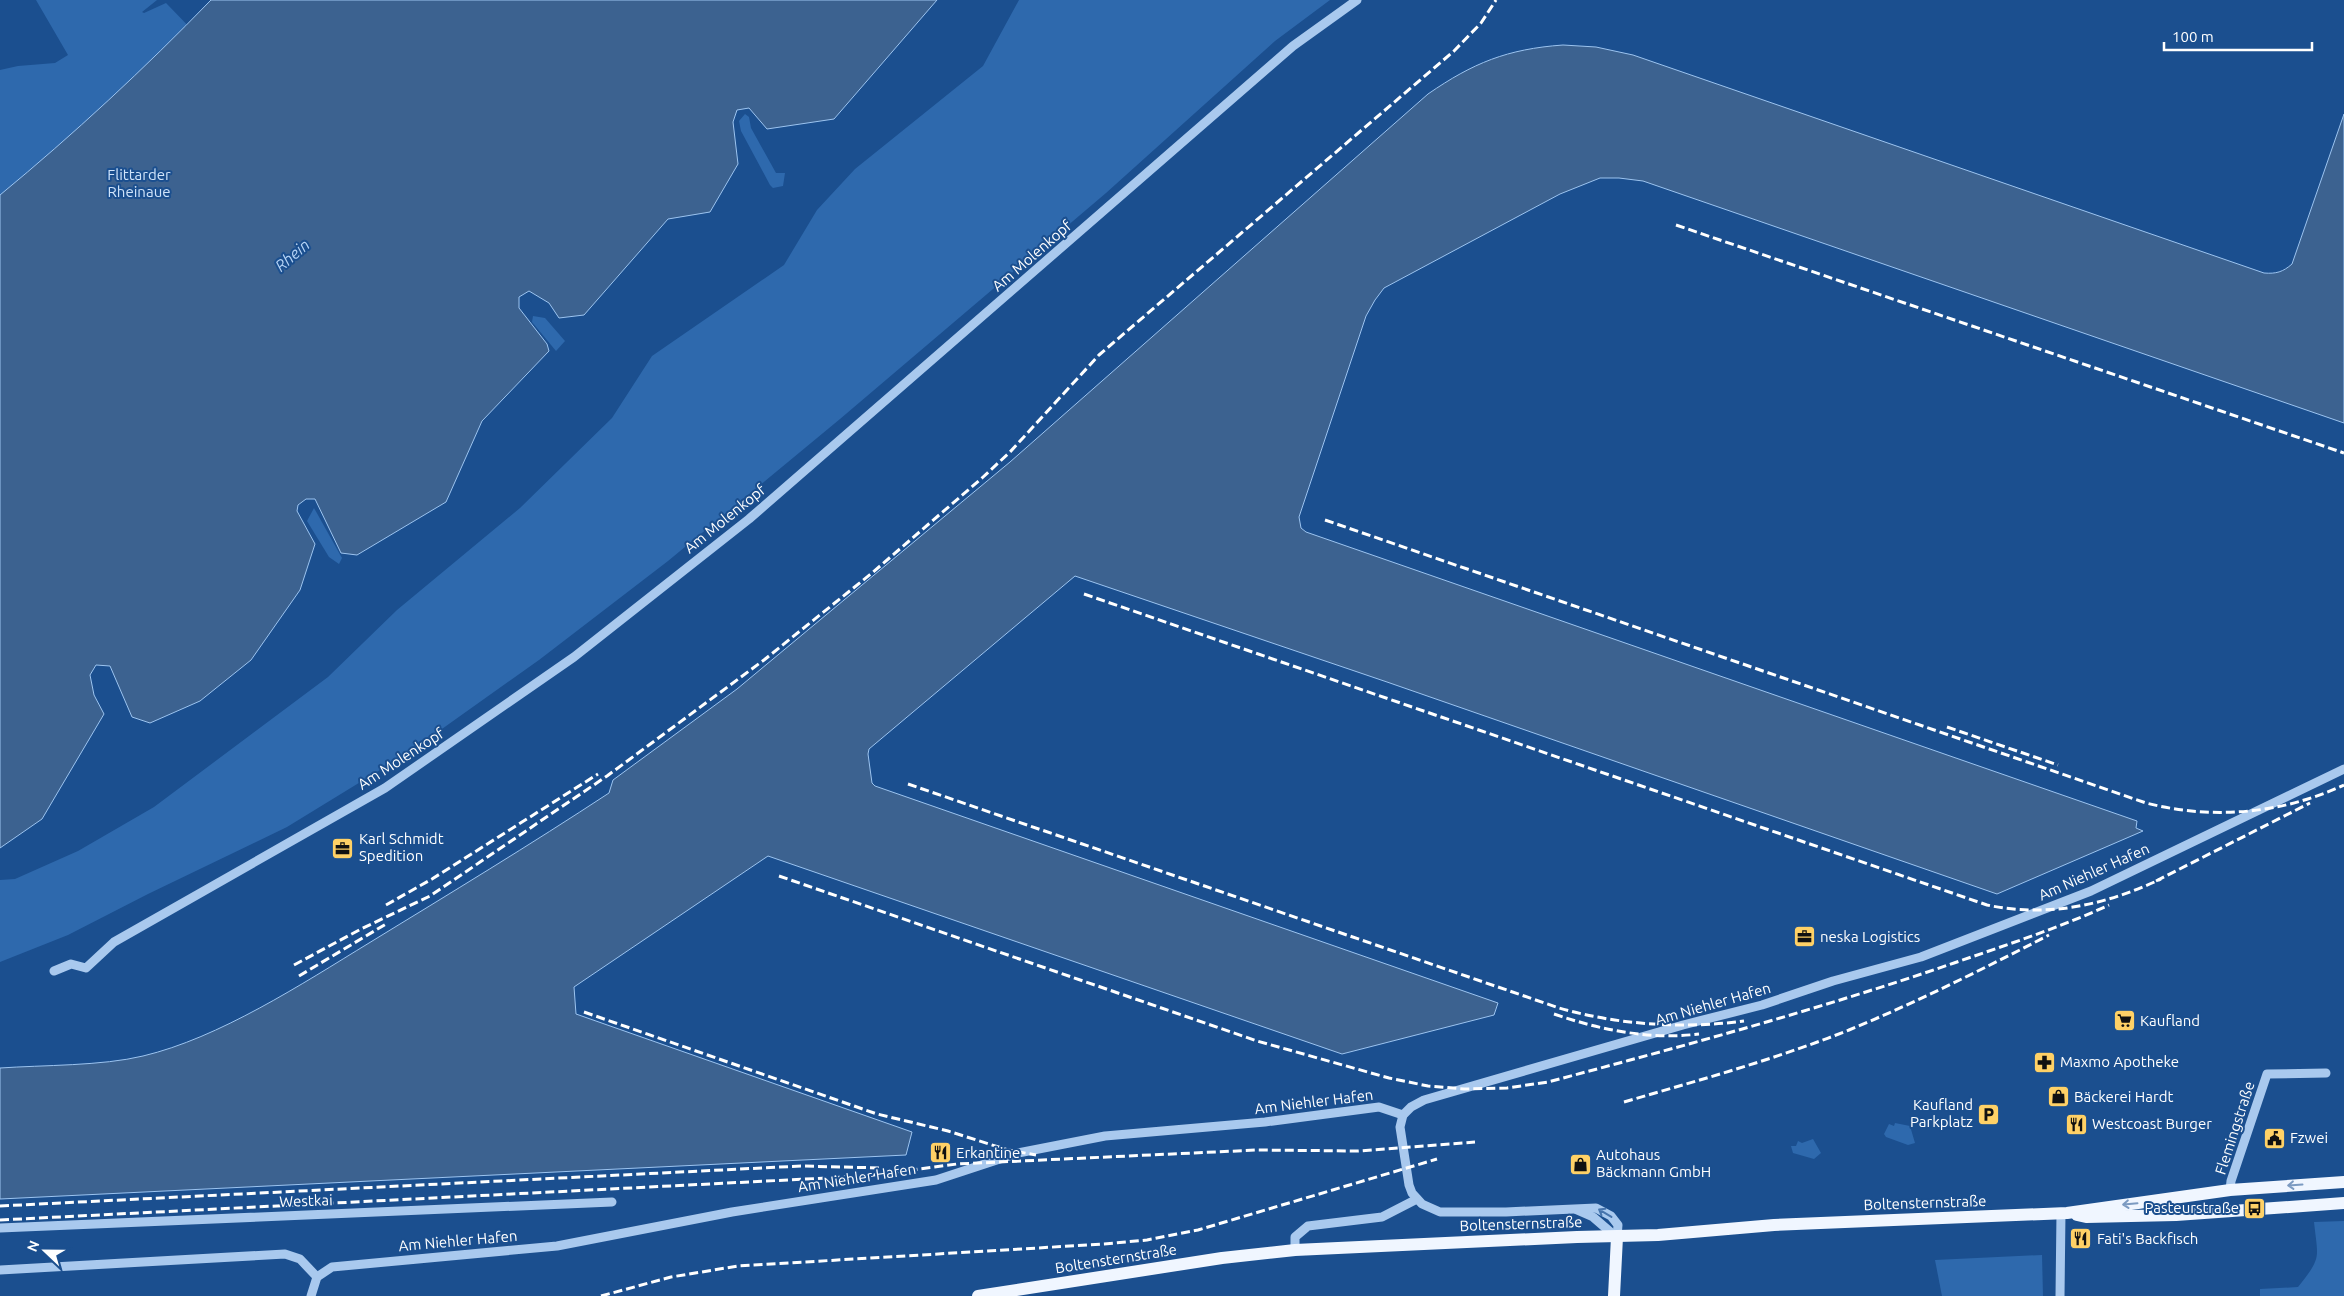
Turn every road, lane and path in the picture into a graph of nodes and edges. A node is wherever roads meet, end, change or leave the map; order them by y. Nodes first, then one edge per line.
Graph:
1 (1357, 0) edge
2 (2344, 768) edge
3 (54, 971) dead end
4 (2326, 1073) dead end
5 (1403, 1115) junction
6 (2344, 1182) edge
7 (2230, 1190) junction
8 (1417, 1199) junction
9 (612, 1202) dead end
10 (2344, 1203) edge
11 (1577, 1210) junction
12 (2064, 1213) junction
13 (0, 1228) edge
14 (1617, 1238) junction
15 (1295, 1250) junction
16 (0, 1270) edge
17 (317, 1277) junction
18 (311, 1296) edge
19 (978, 1296) edge
20 (1614, 1296) edge
21 (2060, 1296) edge

1 - 3 street, Am Molenkopf
2 - 5 street, Am Niehler Hafen
4 - 7 street, Flemingstraße
5 - 8 street
5 - 17 street, Am Niehler Hafen
6 -> 7 main road, Boltensternstraße
7 -> 12 main road, Boltensternstraße
8 - 11 street
8 - 15 street
9 - 13 street, Westkai
10 - 12 main road, Boltensternstraße
11 - 14 street
14 -> 11 street
12 - 14 main road, Boltensternstraße
12 - 21 street
14 - 15 main road, Boltensternstraße
14 - 20 main road
15 - 19 main road, Boltensternstraße
16 - 17 street
17 - 18 street

